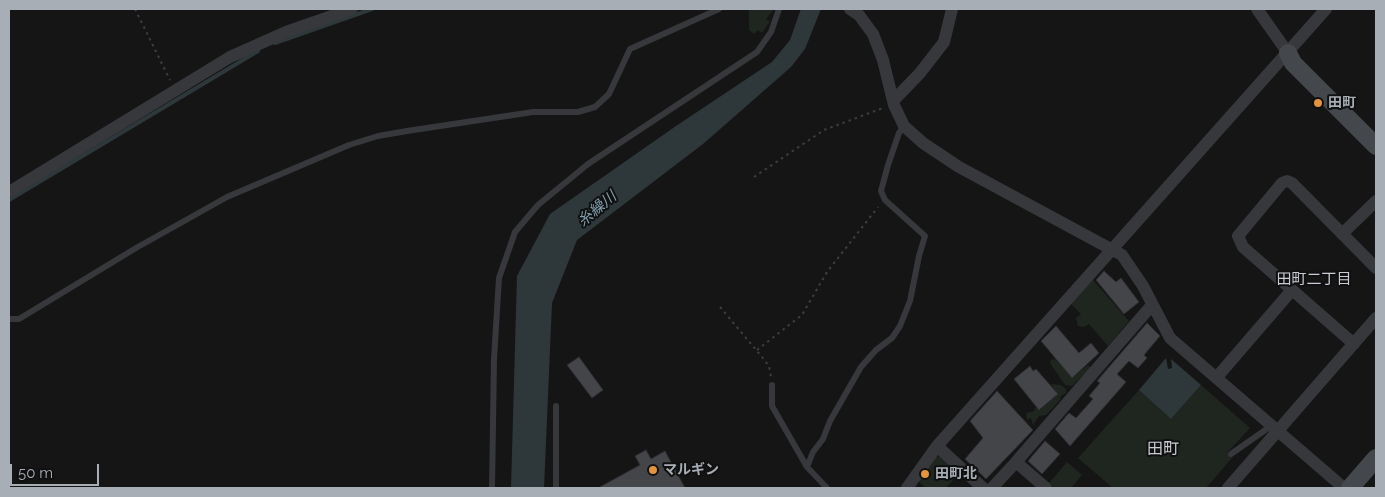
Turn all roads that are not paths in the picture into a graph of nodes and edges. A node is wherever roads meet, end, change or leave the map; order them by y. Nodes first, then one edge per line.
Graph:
1 (352, 9) edge
2 (719, 9) edge
3 (779, 9) edge
4 (850, 9) edge
5 (952, 9) edge
6 (1257, 9) edge
7 (1326, 9) edge
8 (1288, 53) junction
9 (894, 103) junction
10 (904, 126) junction
11 (1376, 146) edge
12 (9, 192) edge
13 (1376, 201) edge
14 (1342, 234) junction
15 (1112, 248) junction
16 (1376, 268) edge
17 (1292, 290) junction
18 (1152, 305) junction
19 (1376, 318) edge
20 (9, 319) edge
21 (1354, 344) junction
22 (1216, 377) junction
23 (772, 385) road end
24 (556, 406) dead end
25 (1274, 428) junction
26 (937, 446) junction
27 (1230, 454) dead end
28 (1376, 458) edge
29 (1016, 462) junction
30 (807, 467) junction
31 (492, 488) edge
32 (556, 488) edge
33 (827, 488) edge
34 (907, 488) edge
35 (983, 488) edge
36 (992, 488) edge
37 (1046, 488) edge
38 (1228, 488) edge
39 (1344, 488) edge
40 (1350, 488) edge

1 - 12 street
2 - 20 lane
3 - 31 lane
4 - 9 street
5 - 9 street
6 - 8 street
7 - 8 street
8 - 11 street
8 - 15 street
9 - 10 street
10 - 15 street
10 - 30 lane
13 - 14 street
14 - 16 street
14 - 17 street
15 - 18 street
15 - 26 street
17 - 21 street
17 - 22 street
18 - 22 street
18 - 29 street
19 - 21 street
21 - 25 street
22 - 25 street
23 - 30 lane
24 - 32 lane
25 - 27 lane
25 - 38 street
25 - 39 street
26 - 34 street
26 - 35 street
28 - 40 street
29 - 36 street
29 - 37 street
30 - 33 lane

